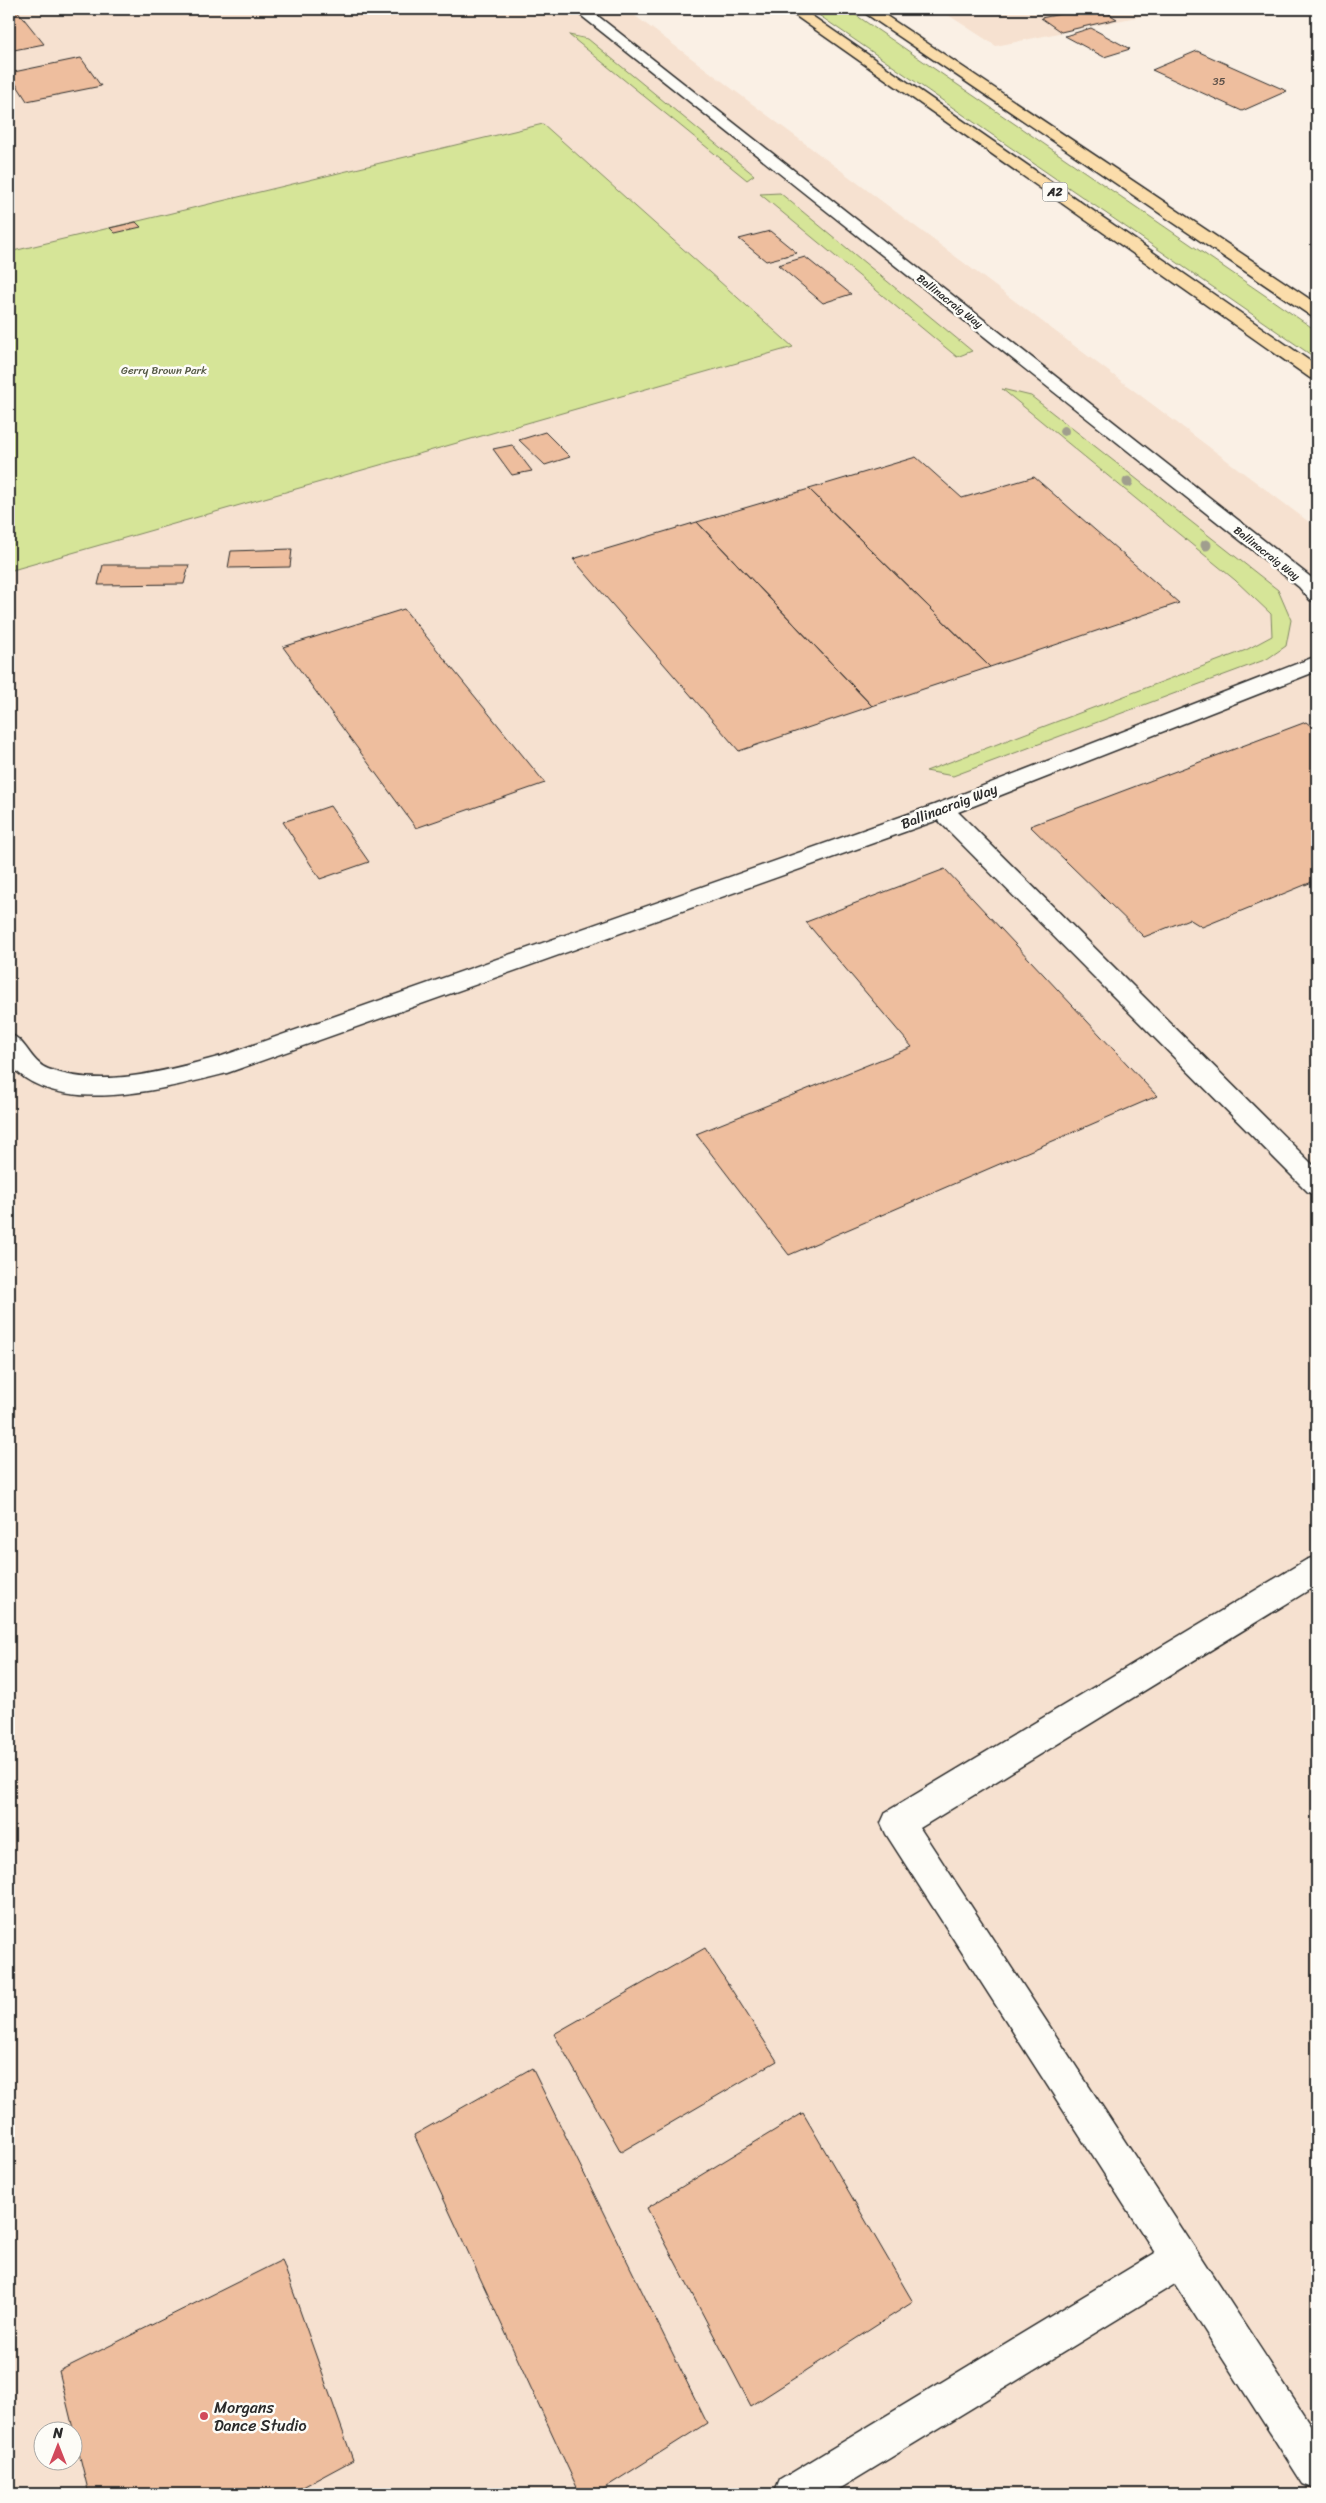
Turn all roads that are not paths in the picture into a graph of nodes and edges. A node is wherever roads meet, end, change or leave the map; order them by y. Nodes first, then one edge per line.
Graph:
1 (580, 9) edge
2 (793, 9) edge
3 (866, 9) edge
4 (1317, 312) edge
5 (1317, 374) edge
6 (1317, 596) edge
7 (1317, 663) edge
8 (942, 810) junction
9 (9, 1043) edge
10 (1317, 1185) edge
11 (1317, 1569) edge
12 (1180, 2258) junction
13 (1317, 2470) edge
14 (794, 2494) edge

1 - 6 street, Ballinacraig Way
2 - 5 highway, A2
3 - 4 highway
7 - 8 street, Ballinacraig Way
8 - 9 street, Ballinacraig Way
8 - 10 street
11 - 12 street
12 - 13 street
12 - 14 street

